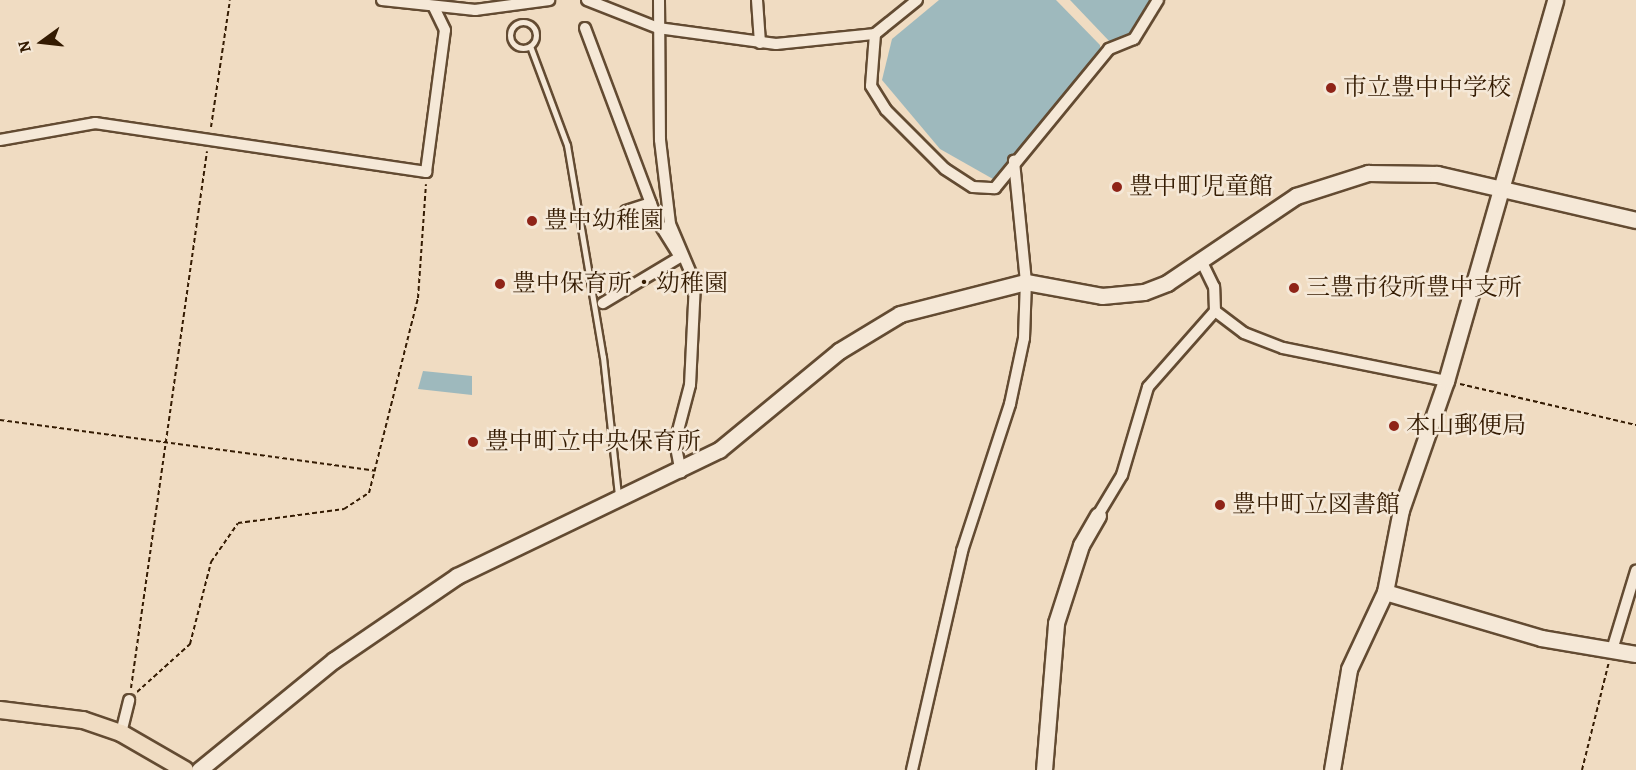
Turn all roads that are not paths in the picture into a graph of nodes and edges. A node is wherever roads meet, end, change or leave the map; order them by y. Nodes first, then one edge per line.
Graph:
1 (382, 0) edge
2 (549, 0) edge
3 (587, 0) edge
4 (659, 0) edge
5 (757, 0) edge
6 (917, 0) edge
7 (1158, 0) edge
8 (1555, 0) edge
9 (434, 7) junction
10 (585, 28) dead end
11 (658, 28) junction
12 (875, 34) junction
13 (760, 43) junction
14 (530, 46) junction
15 (0, 140) edge
16 (1014, 161) junction
17 (1502, 191) junction
18 (651, 203) junction
19 (626, 211) dead end
20 (1636, 220) edge
21 (680, 257) junction
22 (1201, 260) junction
23 (1026, 282) junction
24 (603, 303) dead end
25 (1215, 311) junction
26 (1446, 381) junction
27 (681, 472) junction
28 (619, 501) junction
29 (1098, 515) joint
30 (1636, 571) edge
31 (1385, 592) junction
32 (1612, 650) junction
33 (1636, 654) edge
34 (129, 700) dead end
35 (0, 710) edge
36 (121, 734) junction
37 (185, 770) edge
38 (199, 770) edge
39 (912, 770) edge
40 (1044, 770) edge
41 (1332, 770) edge

1 - 9 street
2 - 9 street
3 - 11 street
4 - 11 street
5 - 13 street
6 - 12 street
7 - 16 street
8 - 17 street
9 - 15 street
10 - 18 street
11 - 13 street
11 - 21 street
12 - 13 street
12 - 16 street
14 - 14 lane
14 - 28 lane
16 - 23 street
17 - 20 street
17 - 22 street
17 - 26 street
18 - 19 street
18 - 21 street
21 - 24 street
21 - 27 street
22 - 23 street
22 - 25 street
23 - 27 street
23 - 39 street
25 - 26 street
25 - 29 street
26 - 31 street
27 - 28 street
28 - 38 street
29 - 40 street
30 - 32 street
31 - 32 street
31 - 41 street
32 - 33 street
34 - 36 street
35 - 36 main road
36 - 37 main road

